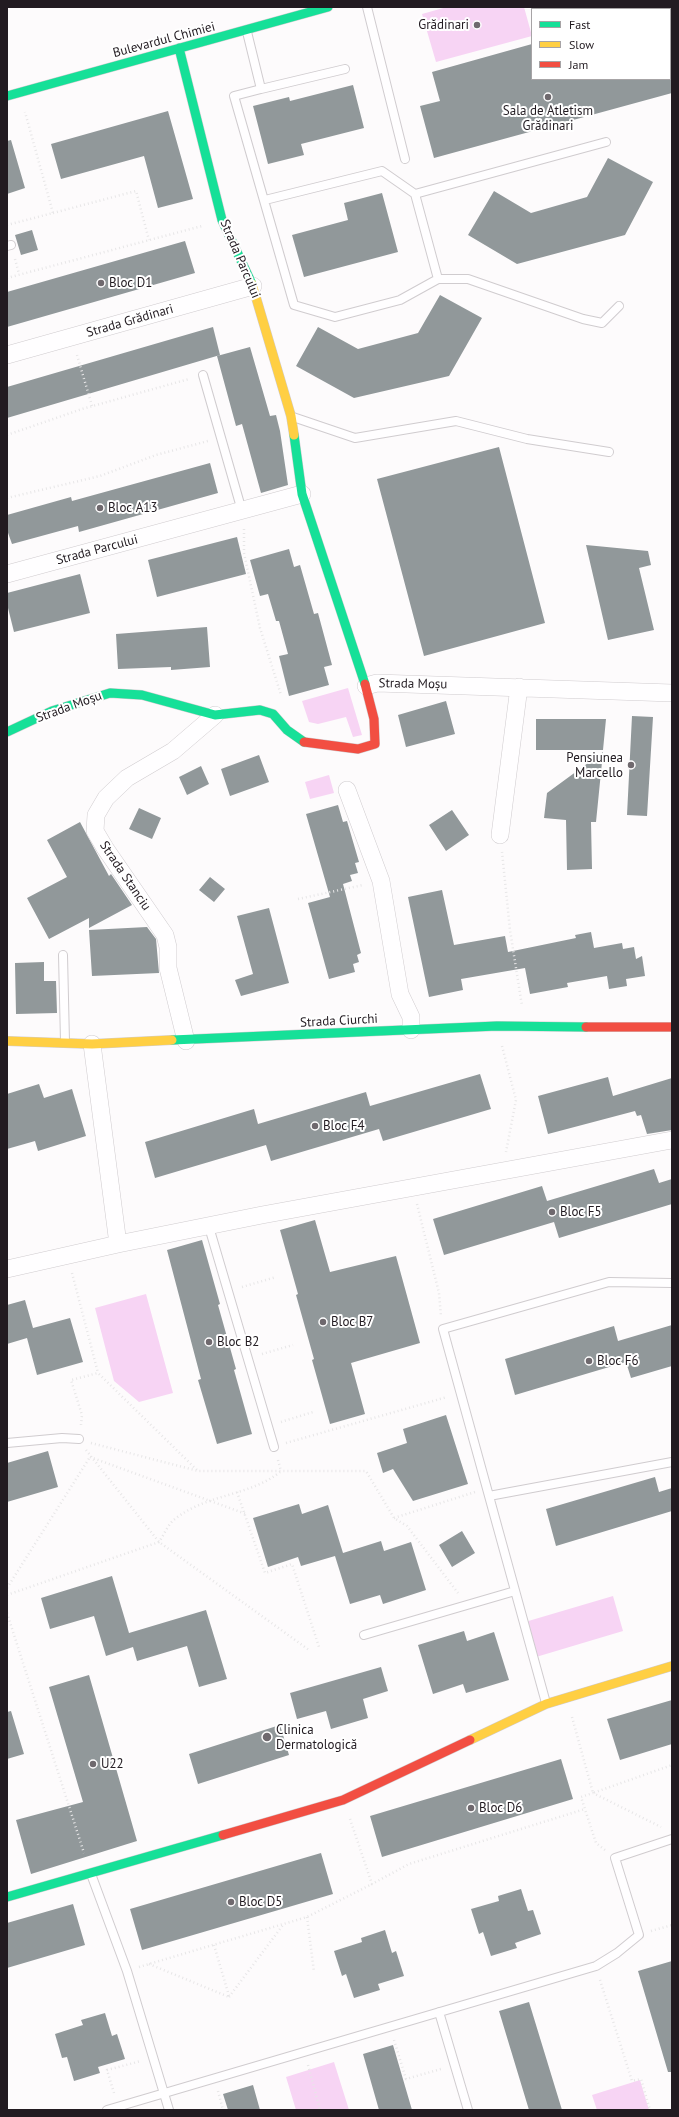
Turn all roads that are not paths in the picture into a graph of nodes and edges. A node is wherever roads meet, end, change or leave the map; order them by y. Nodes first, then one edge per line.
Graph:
1 (328, 7) edge
2 (367, 7) edge
3 (248, 32) junction
4 (179, 48) junction
5 (345, 68) dead end
6 (261, 89) junction
7 (7, 96) edge
8 (606, 142) dead end
9 (404, 159) dead end
10 (415, 194) junction
11 (265, 200) junction
12 (438, 279) junction
13 (253, 286) junction
14 (619, 306) dead end
15 (7, 355) edge
16 (203, 375) road end
17 (291, 416) junction
18 (609, 452) dead end
19 (302, 494) junction
20 (242, 511) junction
21 (8, 571) edge
22 (366, 686) junction
23 (519, 687) junction
24 (672, 693) edge
25 (215, 715) junction
26 (7, 732) edge
27 (346, 790) dead end
28 (500, 836) road end
29 (63, 955) dead end
30 (672, 1027) edge
31 (412, 1030) junction
32 (7, 1041) edge
33 (186, 1041) junction
34 (65, 1043) junction
35 (92, 1044) junction
36 (672, 1140) edge
37 (209, 1226) junction
38 (118, 1244) junction
39 (7, 1269) edge
40 (672, 1283) edge
41 (79, 1439) road end
42 (7, 1443) edge
43 (274, 1447) road end
44 (672, 1462) edge
45 (488, 1492) junction
46 (515, 1591) junction
47 (364, 1635) dead end
48 (672, 1666) edge
49 (546, 1704) junction
50 (672, 1839) edge
51 (91, 1874) junction
52 (7, 1897) edge
53 (439, 2012) junction
54 (164, 2094) junction
55 (107, 2110) edge
56 (169, 2110) edge
57 (468, 2110) edge

1 - 3 street, Bulevardul Chimiei
2 - 9 lane
3 - 4 street, Bulevardul Chimiei
3 - 6 lane
4 - 7 street, Bulevardul Chimiei
4 - 13 street, Strada Parcului
5 - 6 lane
6 - 11 lane
8 - 10 lane
10 - 11 lane
10 - 12 lane
11 - 12 lane
12 - 14 lane
13 - 15 street, Strada Grădinari
13 - 17 street, Strada Parcului
16 - 20 lane
17 - 18 lane
17 - 19 street, Strada Parcului
19 - 20 street, Strada Parcului
19 - 22 street, Strada Parcului
20 - 21 street, Strada Parcului
22 - 23 street, Strada Moșu
22 - 25 street, Strada Moșu
23 - 24 street, Strada Moșu
23 - 28 street
25 - 26 street, Strada Moșu
25 - 33 street, Strada Stanciu
27 - 31 street
29 - 34 lane
30 - 31 street, Strada Ciurchi
31 - 33 street, Strada Ciurchi
32 - 34 street, Strada Ciurchi
33 - 35 street, Strada Ciurchi
34 - 35 street, Strada Ciurchi
35 - 38 street
36 - 37 street
37 - 38 street
37 - 43 lane
38 - 39 street
40 - 45 lane
41 - 42 lane
44 - 45 lane
45 - 46 lane
46 - 47 lane
46 - 49 lane
48 - 49 street
49 - 51 street
50 - 53 lane
51 - 52 street
51 - 54 lane
53 - 54 lane
53 - 57 lane
54 - 55 lane
54 - 56 lane

